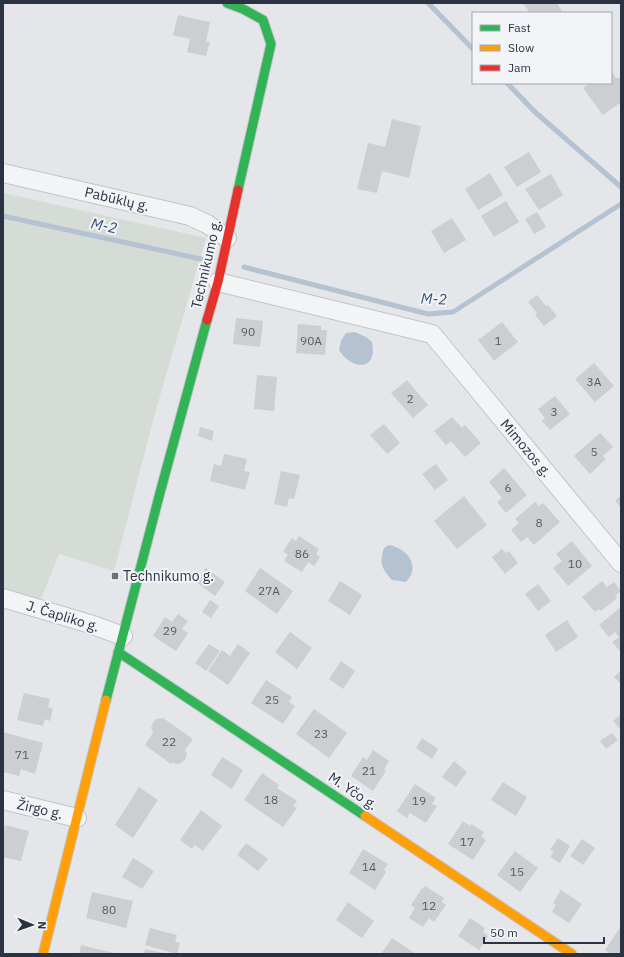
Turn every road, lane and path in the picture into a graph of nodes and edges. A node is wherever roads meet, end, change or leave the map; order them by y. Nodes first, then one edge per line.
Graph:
1 (226, 3) edge
2 (3, 173) edge
3 (227, 238) junction
4 (218, 282) junction
5 (621, 563) edge
6 (3, 598) edge
7 (120, 644) junction
8 (3, 800) edge
9 (77, 818) junction
10 (42, 954) edge
11 (572, 954) edge

1 - 3 street, Technikumo g.
2 - 3 street, Pabūklų g.
3 - 4 street, Technikumo g.
4 - 5 street, Mimozos g.
4 - 7 street, Technikumo g.
6 - 7 street, J. Čapliko g.
7 - 9 street, Technikumo g.
7 - 11 street, M. Yčo g.
8 - 9 street, Žirgo g.
9 - 10 street, Technikumo g.

